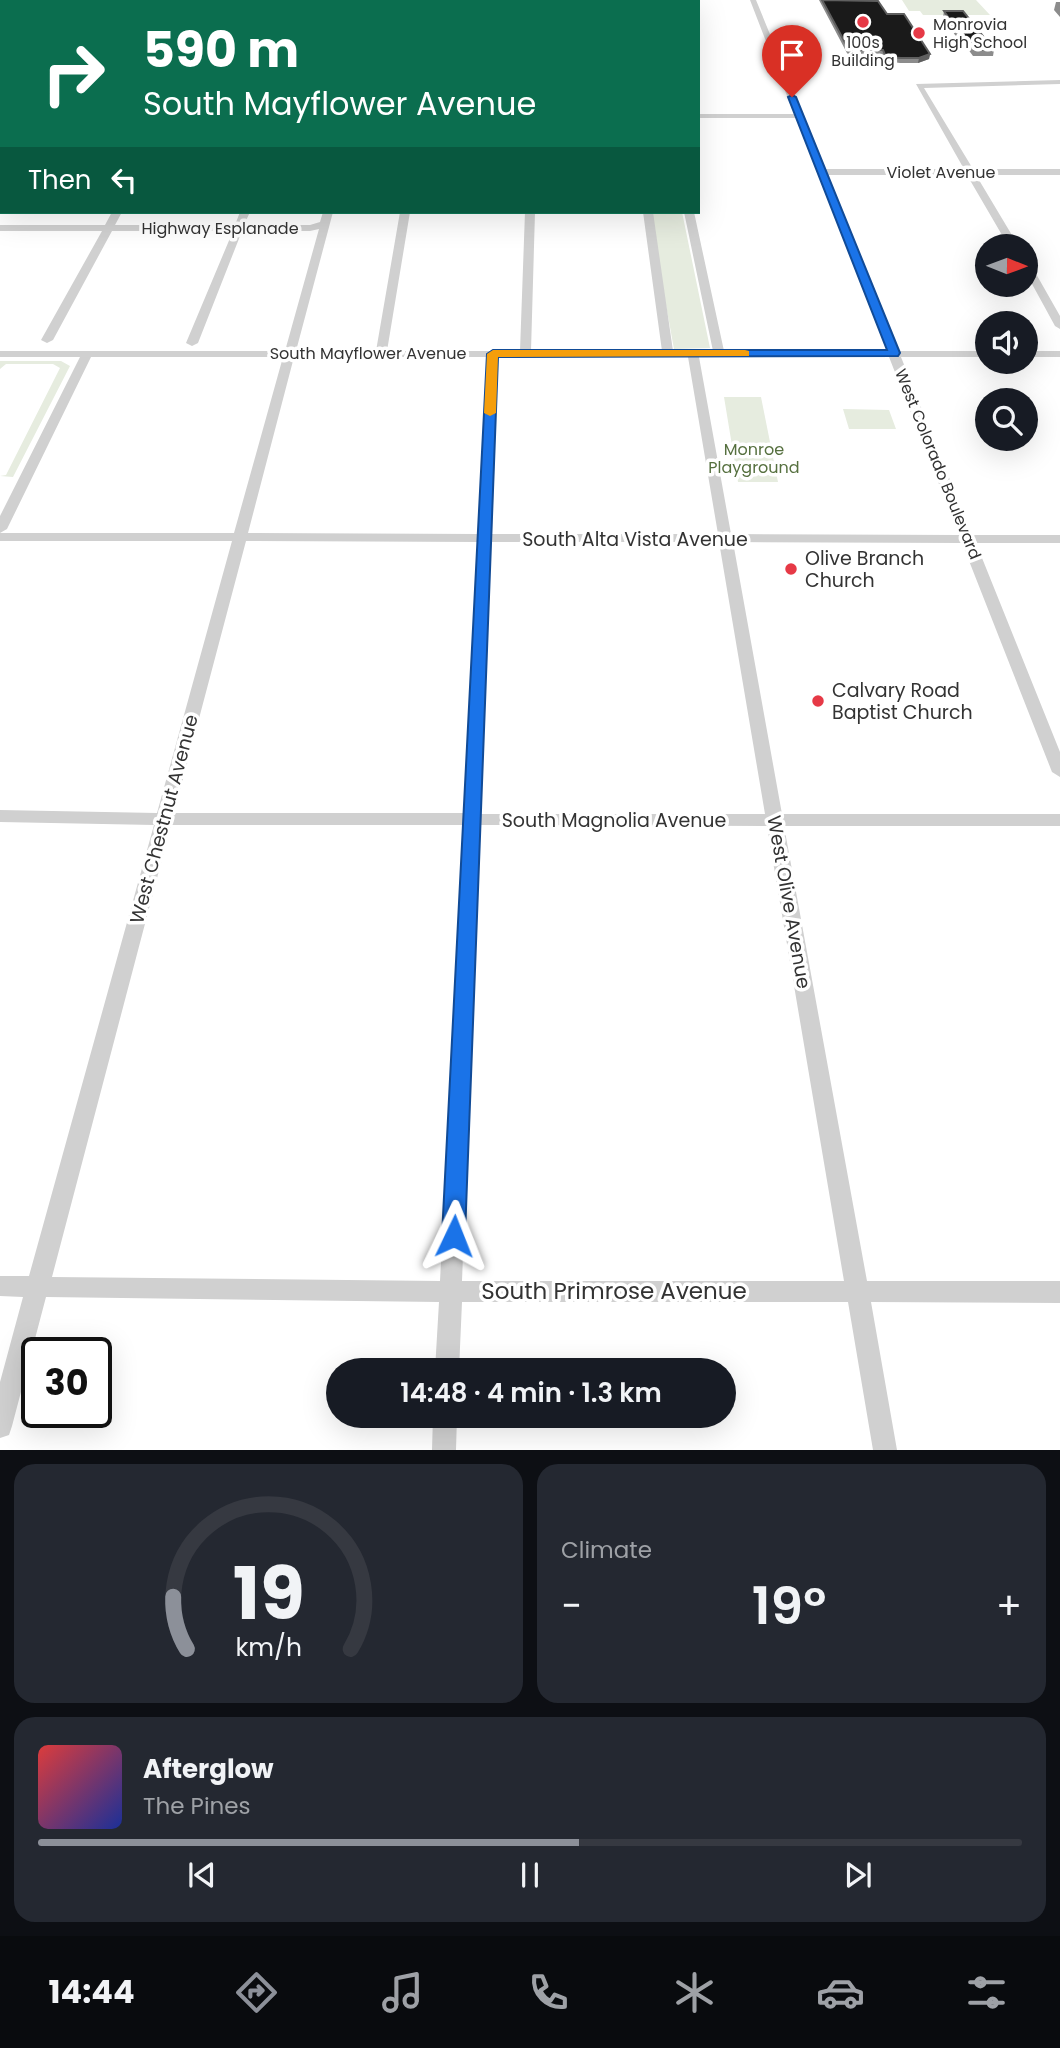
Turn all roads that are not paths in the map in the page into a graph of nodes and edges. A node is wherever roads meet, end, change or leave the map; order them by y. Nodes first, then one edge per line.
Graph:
1 (753, 0) edge
2 (1060, 82) edge
3 (700, 116) edge
4 (800, 116) junction
5 (821, 172) junction
6 (969, 172) junction
7 (1060, 172) edge
8 (405, 214) edge
9 (530, 214) edge
10 (648, 214) edge
11 (689, 214) edge
12 (326, 218) edge
13 (113, 220) edge
14 (242, 220) edge
15 (0, 222) edge
16 (0, 228) edge
17 (1006, 234) edge
18 (1038, 287) edge
19 (1060, 326) edge
20 (47, 340) dead end
21 (192, 343) dead end
22 (88, 353) junction
23 (289, 353) junction
24 (894, 353) junction
25 (0, 354) edge
26 (381, 354) junction
27 (493, 354) junction
28 (525, 354) junction
29 (668, 354) junction
30 (693, 354) junction
31 (719, 354) junction
32 (975, 354) edge
33 (1038, 354) edge
34 (1060, 354) edge
35 (0, 529) edge
36 (0, 537) edge
37 (239, 538) junction
38 (485, 538) junction
39 (726, 538) junction
40 (967, 538) junction
41 (1060, 539) edge
42 (1060, 772) edge
43 (0, 816) edge
44 (164, 819) junction
45 (471, 820) junction
46 (775, 820) junction
47 (1060, 820) edge
48 (0, 1286) edge
49 (39, 1287) junction
50 (858, 1291) junction
51 (451, 1292) junction
52 (1060, 1292) edge
53 (448, 1358) edge
54 (0, 1426) edge
55 (445, 1428) edge
56 (444, 1450) edge
57 (885, 1450) edge

1 - 4 street, West Colorado Boulevard
2 - 6 street
3 - 4 street
4 - 5 street, West Colorado Boulevard
5 - 6 street, Violet Avenue
5 - 24 street, West Colorado Boulevard
6 - 7 street, Violet Avenue
6 - 17 street
8 - 26 street
9 - 28 street
10 - 29 street
11 - 31 street
12 - 14 street, Highway Esplanade
12 - 23 street, West Chestnut Avenue
13 - 14 street, Highway Esplanade
13 - 15 street, Highway Esplanade
13 - 16 street, Highway Esplanade
13 - 20 street
14 - 21 street
18 - 19 street
22 - 23 street, South Mayflower Avenue
22 - 25 street, South Mayflower Avenue
22 - 35 street
23 - 26 street, South Mayflower Avenue
23 - 37 street, West Chestnut Avenue
24 - 31 street, South Mayflower Avenue
24 - 32 street, South Mayflower Avenue
24 - 40 street, West Colorado Boulevard
26 - 27 street, South Mayflower Avenue
27 - 28 street, South Mayflower Avenue
27 - 38 street
28 - 29 street, South Mayflower Avenue
29 - 30 street, South Mayflower Avenue
30 - 31 street, South Mayflower Avenue
30 - 39 street, West Olive Avenue
33 - 34 street
36 - 37 street, South Alta Vista Avenue
37 - 38 street, South Alta Vista Avenue
37 - 44 street, West Chestnut Avenue
38 - 39 street, South Alta Vista Avenue
38 - 45 street
39 - 40 street, South Alta Vista Avenue
39 - 46 street, West Olive Avenue
40 - 41 street, South Alta Vista Avenue
40 - 42 street, West Colorado Boulevard
43 - 44 street, South Magnolia Avenue
44 - 45 street, South Magnolia Avenue
44 - 49 street, West Chestnut Avenue
45 - 46 street, South Magnolia Avenue
45 - 51 street
46 - 47 street, South Magnolia Avenue
46 - 50 street, West Olive Avenue
48 - 49 street, South Primrose Avenue
49 - 51 street, South Primrose Avenue
49 - 54 street, West Chestnut Avenue
50 - 51 street, South Primrose Avenue
50 - 52 street, South Primrose Avenue
50 - 57 street, West Olive Avenue
51 - 53 street
55 - 56 street

